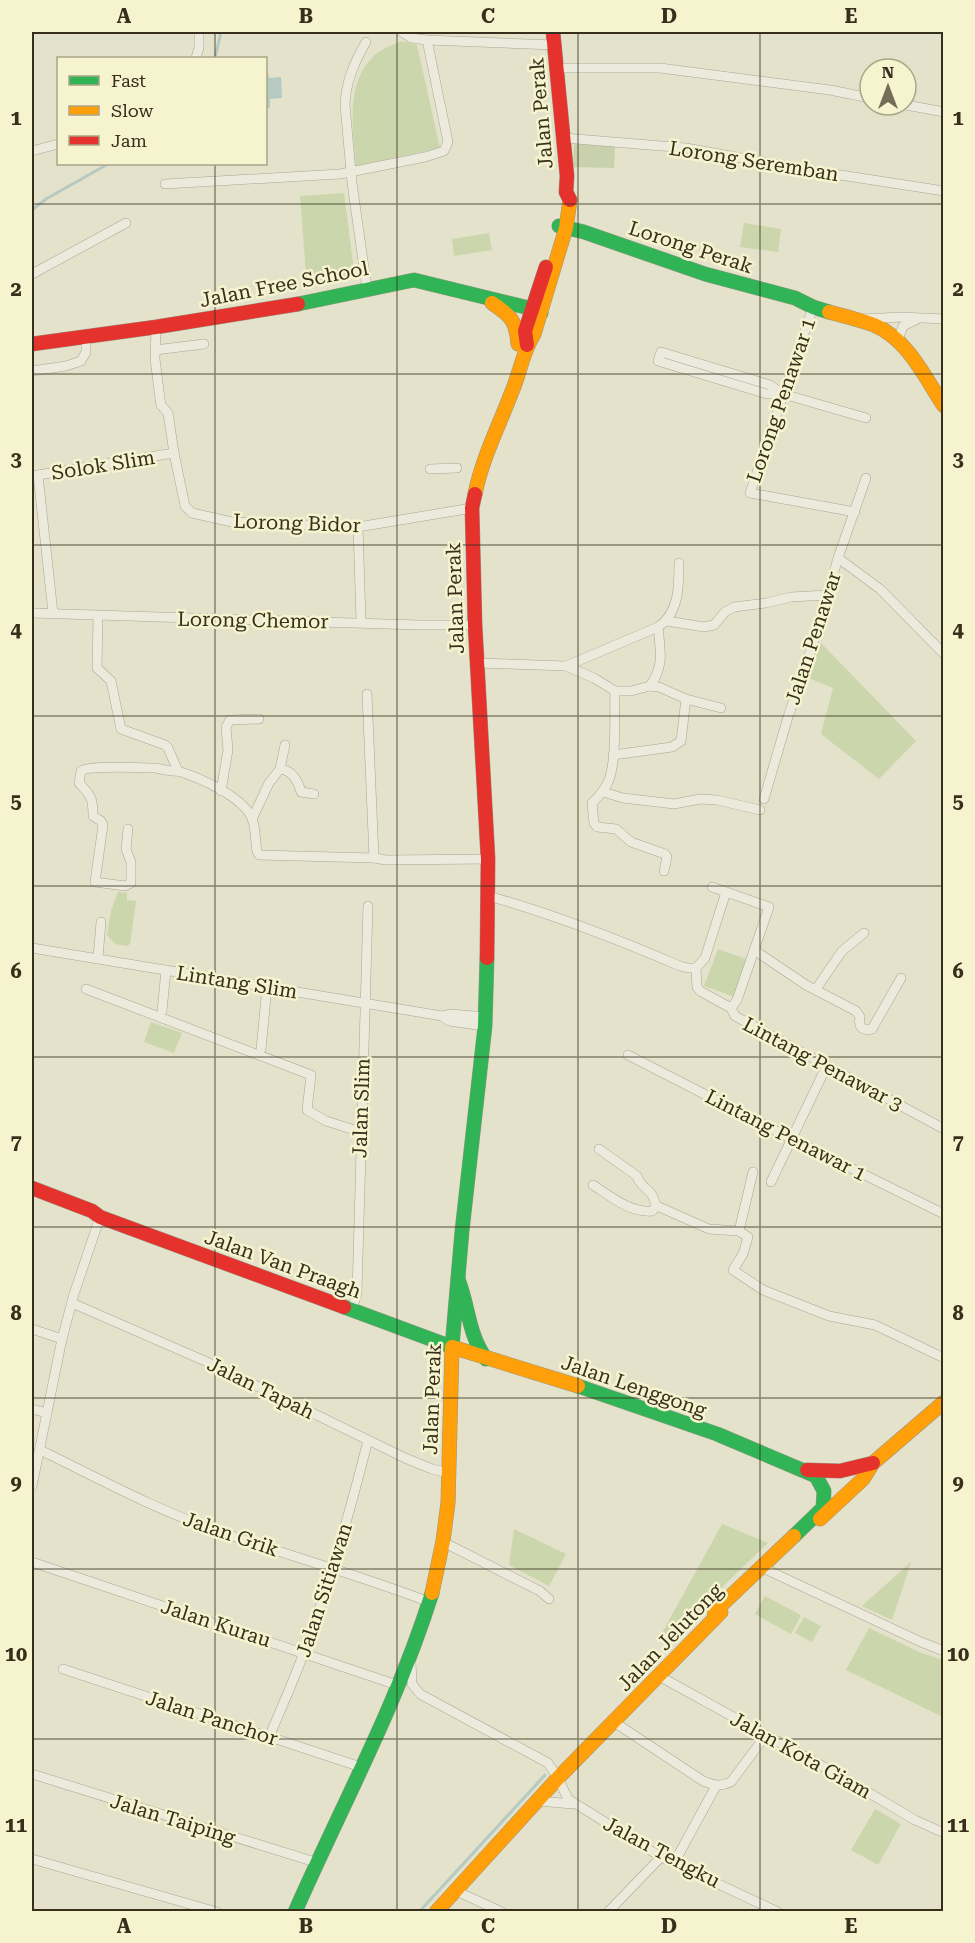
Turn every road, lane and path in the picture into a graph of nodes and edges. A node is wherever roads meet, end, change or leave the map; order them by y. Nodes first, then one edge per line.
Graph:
1 (199, 32) edge
2 (402, 32) edge
3 (554, 38) edge
4 (427, 40) junction
5 (366, 42) dead end
6 (196, 57) edge
7 (557, 68) junction
8 (858, 96) edge
9 (918, 107) edge
10 (944, 112) edge
11 (564, 138) junction
12 (57, 144) edge
13 (32, 151) edge
14 (350, 171) junction
15 (165, 184) dead end
16 (944, 191) edge
17 (126, 223) dead end
18 (562, 227) junction
19 (560, 250) junction
20 (32, 274) edge
21 (367, 289) junction
22 (486, 297) junction
23 (813, 307) junction
24 (537, 311) junction
25 (857, 319) junction
26 (921, 319) junction
27 (944, 319) edge
28 (156, 327) junction
29 (86, 336) junction
30 (898, 339) junction
31 (32, 344) edge
32 (204, 344) dead end
33 (155, 350) junction
34 (522, 362) junction
35 (32, 371) edge
36 (783, 394) junction
37 (944, 406) edge
38 (866, 418) dead end
39 (174, 453) junction
40 (457, 468) dead end
41 (430, 469) dead end
42 (35, 476) edge
43 (866, 478) dead end
44 (472, 508) junction
45 (855, 512) junction
46 (192, 513) joint
47 (358, 527) junction
48 (838, 558) junction
49 (679, 563) dead end
50 (828, 596) junction
51 (32, 613) edge
52 (53, 614) junction
53 (98, 616) junction
54 (667, 621) junction
55 (361, 622) junction
56 (475, 625) junction
57 (658, 627) junction
58 (944, 654) edge
59 (477, 663) junction
60 (566, 666) junction
61 (650, 686) junction
62 (615, 691) junction
63 (367, 694) dead end
64 (686, 699) junction
65 (721, 708) dead end
66 (259, 718) dead end
67 (285, 745) dead end
68 (613, 754) junction
69 (280, 769) junction
70 (178, 771) junction
71 (221, 790) junction
72 (603, 792) junction
73 (314, 794) dead end
74 (764, 799) dead end
75 (760, 810) dead end
76 (252, 819) junction
77 (128, 829) dead end
78 (374, 858) junction
79 (488, 859) junction
80 (664, 871) dead end
81 (712, 886) dead end
82 (726, 892) junction
83 (488, 896) junction
84 (368, 906) dead end
85 (101, 922) dead end
86 (864, 933) dead end
87 (32, 948) edge
88 (754, 950) junction
89 (98, 958) junction
90 (696, 968) junction
91 (166, 970) junction
92 (901, 978) dead end
93 (267, 987) junction
94 (86, 988) dead end
95 (816, 990) junction
96 (364, 1003) junction
97 (731, 1008) junction
98 (162, 1011) dead end
99 (485, 1021) junction
100 (261, 1049) dead end
101 (628, 1055) dead end
102 (827, 1065) junction
103 (944, 1129) edge
104 (361, 1132) junction
105 (792, 1139) junction
106 (599, 1149) dead end
107 (753, 1172) dead end
108 (771, 1182) dead end
109 (593, 1185) dead end
110 (32, 1188) edge
111 (32, 1196) edge
112 (657, 1206) junction
113 (944, 1214) edge
114 (100, 1217) junction
115 (739, 1232) junction
116 (458, 1279) junction
117 (72, 1303) junction
118 (352, 1310) junction
119 (32, 1329) edge
120 (62, 1339) junction
121 (456, 1349) junction
122 (486, 1359) junction
123 (944, 1359) edge
124 (944, 1402) edge
125 (32, 1409) edge
126 (47, 1413) junction
127 (368, 1440) junction
128 (40, 1450) junction
129 (873, 1463) junction
130 (801, 1469) junction
131 (449, 1473) junction
132 (32, 1486) edge
133 (443, 1542) junction
134 (32, 1562) edge
135 (333, 1568) junction
136 (765, 1569) junction
137 (549, 1599) dead end
138 (429, 1602) junction
139 (714, 1619) junction
140 (944, 1651) edge
141 (304, 1653) junction
142 (410, 1659) junction
143 (63, 1670) dead end
144 (659, 1676) junction
145 (400, 1686) junction
146 (614, 1722) junction
147 (766, 1735) junction
148 (269, 1737) junction
149 (361, 1767) junction
150 (32, 1774) edge
151 (558, 1778) junction
152 (716, 1786) junction
153 (539, 1801) junction
154 (580, 1806) junction
155 (944, 1833) edge
156 (661, 1857) junction
157 (32, 1859) edge
158 (315, 1862) junction
159 (674, 1863) junction
160 (459, 1886) junction
161 (217, 1911) edge
162 (295, 1911) edge
163 (436, 1911) edge
164 (502, 1911) edge
165 (608, 1911) edge
166 (778, 1911) edge

1 - 6 street
2 - 4 street
3 - 4 street
3 - 7 main road, Jalan Perak
4 - 14 street
5 - 14 street
7 - 8 street
7 - 11 main road, Jalan Perak
9 - 10 street
11 - 16 street, Lorong Seremban
11 - 18 main road, Jalan Perak
12 - 13 street
14 - 15 street
14 - 21 street
17 - 20 street
18 - 19 main road, Jalan Perak
18 - 23 main road, Lorong Perak
18 - 24 main road, Jalan Perak
19 - 23 main road, Lorong Perak
19 - 24 main road, Jalan Perak
21 - 22 main road, Jalan Free School
21 - 28 main road, Jalan Free School
22 - 24 main road, Jalan Free School
22 - 34 main road
23 - 25 main road, Lorong Perak
23 - 36 street, Lorong Penawar 1
24 - 34 main road, Jalan Perak
25 - 26 street
25 - 30 main road, Lorong Perak
26 - 27 street
26 - 30 street
28 - 29 main road, Jalan Free School
28 - 33 street, Solok Slim
29 - 31 main road, Jalan Free School
29 - 35 street
30 - 37 main road, Lorong Perak
32 - 33 street
33 - 39 street, Solok Slim
34 - 44 main road, Jalan Perak
36 - 36 street
36 - 38 street
36 - 45 street, Lorong Penawar 1
39 - 42 street, Solok Slim
39 - 46 street, Solok Slim
40 - 41 street
42 - 52 street
43 - 45 street, Jalan Penawar
44 - 47 street, Lorong Bidor
44 - 56 main road, Jalan Perak
45 - 48 street, Jalan Penawar
46 - 47 street, Lorong Bidor
47 - 55 street
48 - 50 street, Jalan Penawar
48 - 58 street
49 - 54 street
50 - 54 street
50 - 74 street, Jalan Penawar
51 - 52 street, Lorong Chemor
52 - 53 street, Lorong Chemor
53 - 55 street, Lorong Chemor
53 - 70 street
54 - 57 street
55 - 56 street, Lorong Chemor
56 - 59 main road, Jalan Perak
57 - 60 street
57 - 61 street
59 - 60 street
59 - 79 main road, Jalan Perak
60 - 62 street
61 - 62 street
61 - 64 street
62 - 68 street
63 - 78 street
64 - 65 street
64 - 68 street
66 - 71 street
67 - 69 street
68 - 72 street
69 - 73 street
69 - 76 street
70 - 71 street
70 - 77 street
71 - 76 street
72 - 75 street
72 - 80 street
76 - 78 street
78 - 79 street
79 - 83 main road, Jalan Perak
81 - 82 street
82 - 88 street
82 - 90 street
83 - 90 street
83 - 99 main road, Jalan Perak
84 - 96 street, Jalan Slim
85 - 89 street
86 - 95 street
87 - 89 street, Lintang Slim
88 - 95 street
88 - 97 street
89 - 91 street, Lintang Slim
90 - 97 street, Lintang Penawar 3
91 - 93 street, Lintang Slim
91 - 98 street
92 - 95 street
93 - 96 street, Lintang Slim
93 - 100 street
94 - 104 street
96 - 99 street, Lintang Slim
96 - 104 street, Jalan Slim
97 - 102 street, Lintang Penawar 3
99 - 116 main road, Jalan Perak
101 - 105 street, Lintang Penawar 1
102 - 103 street, Lintang Penawar 3
102 - 105 street
104 - 118 street, Jalan Slim
105 - 108 street
105 - 113 street, Lintang Penawar 1
106 - 112 street
107 - 115 street
109 - 112 street
110 - 114 main road, Jalan Van Praagh
111 - 114 main road, Jalan Van Praagh
112 - 115 street
114 - 117 street
114 - 118 main road, Jalan Van Praagh
115 - 123 street
116 - 121 main road, Jalan Perak
116 - 122 main road
117 - 120 street
117 - 127 street, Jalan Tapah
118 - 121 main road, Jalan Van Praagh
119 - 120 street
120 - 126 street
121 - 122 main road, Jalan Lenggong
121 - 131 main road, Jalan Perak
122 - 130 main road, Jalan Lenggong
124 - 129 main road, Jalan Jelutong
125 - 126 street
126 - 128 street
127 - 131 street, Jalan Tapah
127 - 135 street, Jalan Sitiawan
128 - 132 street
128 - 135 street, Jalan Grik
129 - 130 main road, Jalan Lenggong
129 - 136 main road, Jalan Jelutong
130 - 139 main road, Jalan Lenggong
131 - 133 main road, Jalan Perak
133 - 137 street
133 - 138 main road, Jalan Perak
134 - 141 street, Jalan Kurau
135 - 138 street, Jalan Grik
135 - 141 street, Jalan Sitiawan
136 - 139 main road, Jalan Jelutong
136 - 140 street
138 - 142 main road, Jalan Perak
139 - 144 main road, Jalan Jelutong
141 - 145 street, Jalan Kurau
141 - 148 street, Jalan Sitiawan
142 - 145 main road, Jalan Perak
142 - 151 street, Jalan Tengku
143 - 148 street, Jalan Panchor
144 - 146 main road, Jalan Jelutong
144 - 147 street, Jalan Kota Giam
145 - 149 main road, Jalan Perak
146 - 151 main road, Jalan Jelutong
146 - 152 street
147 - 152 street
147 - 155 street, Jalan Kota Giam
148 - 149 street, Jalan Panchor
149 - 158 main road, Jalan Perak
150 - 158 street, Jalan Taiping
151 - 153 main road, Jalan Jelutong
151 - 154 street, Jalan Tengku
152 - 159 street
153 - 154 street
153 - 160 main road, Jalan Jelutong
154 - 156 street, Jalan Tengku
156 - 159 street, Jalan Tengku
156 - 165 street
157 - 161 street
158 - 162 main road, Jalan Perak
159 - 166 street, Jalan Tengku
160 - 163 main road, Jalan Jelutong
160 - 164 street

